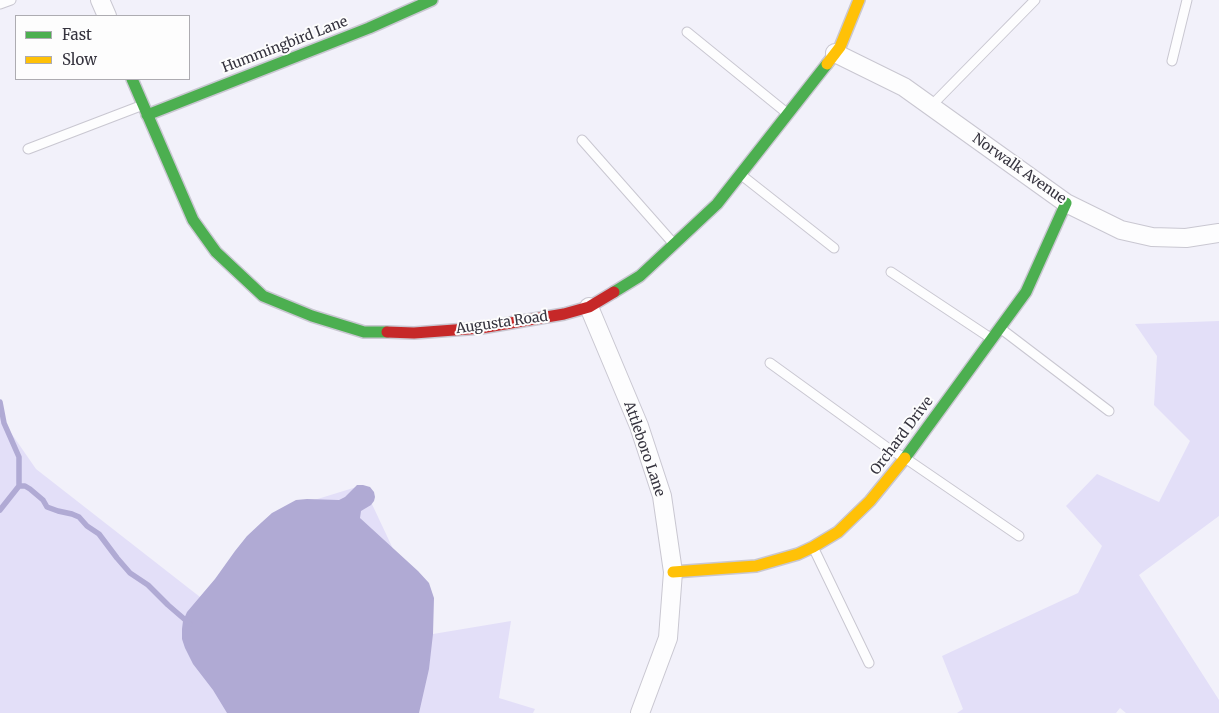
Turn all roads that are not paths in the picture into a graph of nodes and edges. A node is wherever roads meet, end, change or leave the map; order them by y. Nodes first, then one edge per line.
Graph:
1 (10, 0) edge
2 (100, 0) edge
3 (432, 0) edge
4 (859, 0) edge
5 (1035, 0) edge
6 (1187, 0) edge
7 (0, 4) edge
8 (107, 15) edge
9 (687, 32) dead end
10 (835, 53) junction
11 (1172, 61) dead end
12 (132, 80) edge
13 (931, 106) junction
14 (145, 110) junction
15 (788, 114) junction
16 (582, 140) dead end
17 (28, 149) dead end
18 (740, 174) junction
19 (1066, 203) junction
20 (1219, 233) edge
21 (674, 244) junction
22 (834, 248) dead end
23 (891, 272) dead end
24 (589, 307) junction
25 (1000, 328) junction
26 (992, 339) junction
27 (770, 363) dead end
28 (1109, 411) dead end
29 (905, 458) junction
30 (1019, 536) dead end
31 (813, 547) junction
32 (673, 572) junction
33 (869, 663) dead end
34 (644, 712) edge

1 - 7 lane
2 - 8 street
3 - 14 street, Hummingbird Lane
4 - 10 street, Augusta Road
5 - 13 lane
6 - 11 lane
9 - 15 lane
10 - 13 street, Norwalk Avenue
10 - 15 street, Augusta Road
12 - 14 street, Augusta Road
13 - 19 street, Norwalk Avenue
14 - 17 lane
14 - 24 street, Augusta Road
15 - 18 street, Augusta Road
16 - 21 lane
18 - 21 street, Augusta Road
18 - 22 lane
19 - 20 street, Norwalk Avenue
19 - 25 street, Orchard Drive
21 - 24 street, Augusta Road
23 - 26 lane
24 - 32 street, Attleboro Lane
25 - 26 street, Orchard Drive
25 - 28 lane
26 - 29 street, Orchard Drive
27 - 29 lane
29 - 30 lane
29 - 31 street, Orchard Drive
31 - 32 street, Orchard Drive
31 - 33 lane
32 - 34 street, Attleboro Lane

